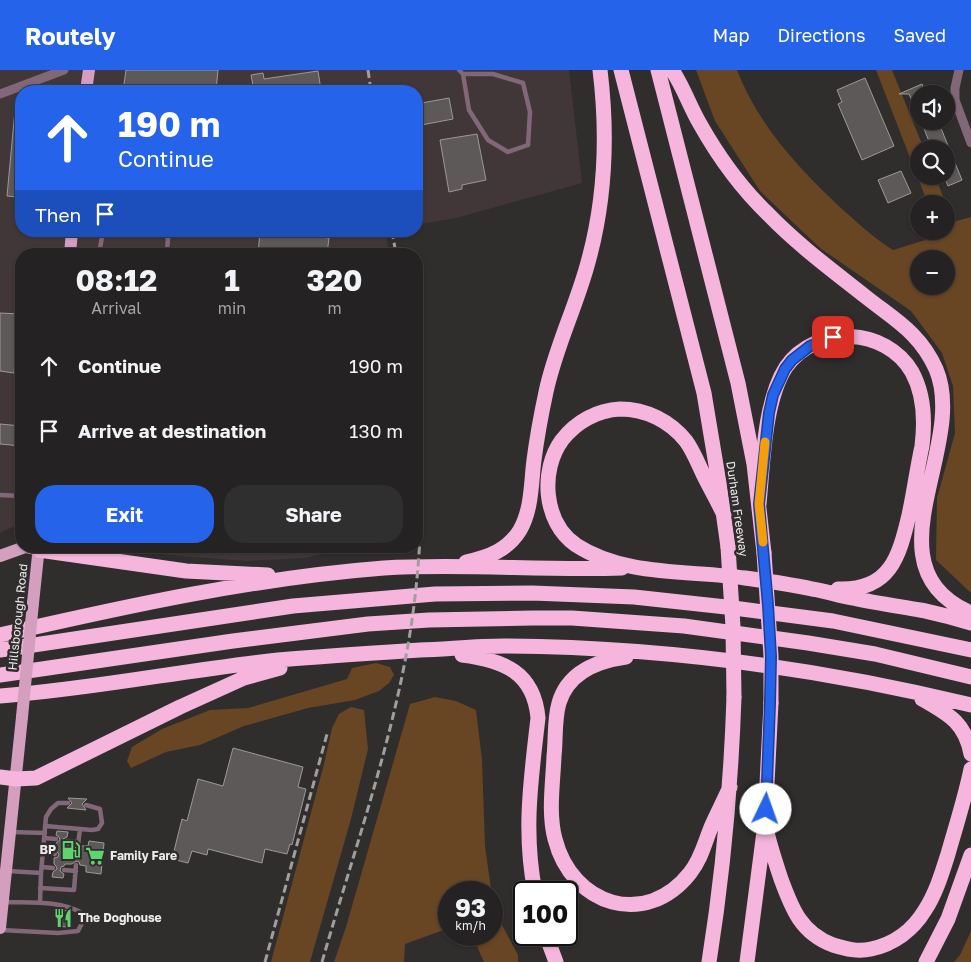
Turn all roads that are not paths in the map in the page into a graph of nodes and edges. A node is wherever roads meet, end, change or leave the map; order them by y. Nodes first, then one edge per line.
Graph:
1 (64, 70) edge
2 (89, 70) edge
3 (600, 70) edge
4 (621, 70) edge
5 (658, 70) edge
6 (672, 70) edge
7 (959, 70) edge
8 (461, 72) edge
9 (24, 85) edge
10 (87, 85) edge
11 (15, 88) edge
12 (0, 94) edge
13 (971, 142) edge
14 (0, 494) edge
15 (15, 495) edge
16 (759, 504) junction
17 (724, 515) junction
18 (15, 551) edge
19 (38, 553) edge
20 (71, 553) edge
21 (0, 556) edge
22 (452, 565) junction
23 (640, 568) junction
24 (299, 576) junction
25 (811, 588) junction
26 (971, 613) edge
27 (971, 623) edge
28 (0, 635) edge
29 (0, 650) edge
30 (420, 650) junction
31 (971, 650) edge
32 (655, 653) junction
33 (318, 658) junction
34 (0, 675) edge
35 (971, 677) edge
36 (908, 691) junction
37 (0, 696) edge
38 (971, 705) edge
39 (971, 754) edge
40 (971, 769) edge
41 (0, 777) edge
42 (16, 779) junction
43 (730, 787) junction
44 (68, 803) dead end
45 (86, 806) dead end
46 (765, 824) junction
47 (45, 826) junction
48 (80, 829) junction
49 (10, 832) junction
50 (44, 836) junction
51 (56, 840) dead end
52 (67, 840) dead end
53 (43, 852) junction
54 (55, 854) dead end
55 (971, 854) edge
56 (76, 865) dead end
57 (42, 867) junction
58 (53, 868) dead end
59 (64, 870) dead end
60 (6, 871) junction
61 (76, 871) junction
62 (41, 873) junction
63 (533, 881) edge
64 (40, 888) junction
65 (3, 902) junction
66 (40, 903) junction
67 (0, 929) edge
68 (550, 946) edge
69 (556, 962) edge
70 (708, 962) edge
71 (747, 962) edge
72 (926, 962) edge

1 - 9 street
2 - 10 main road
3 - 22 highway
4 - 17 highway, Durham Freeway
5 - 16 highway, Durham Freeway
6 - 26 highway
7 - 13 street
8 - 8 lane
11 - 12 street
14 - 15 lane
16 - 25 highway
16 - 46 highway, Durham Freeway, bridge
17 - 23 highway
17 - 43 highway, Durham Freeway, bridge
18 - 21 main road
19 - 42 main road, Hillsborough Road, bridge
20 - 24 highway
22 - 23 highway
22 - 24 highway
23 - 25 highway
24 - 28 highway
25 - 27 highway
29 - 31 highway
30 - 32 highway
30 - 33 highway
30 - 63 highway
32 - 36 highway
32 - 43 highway
33 - 37 highway
33 - 42 highway
34 - 35 highway
36 - 38 highway
36 - 39 highway
40 - 46 highway
41 - 42 highway
42 - 49 main road, Hillsborough Road
43 - 70 highway, Durham Freeway
44 - 47 lane
45 - 48 lane
46 - 71 highway, Durham Freeway
47 - 48 lane
47 - 50 lane
48 - 52 lane
49 - 50 lane
49 - 60 main road, Hillsborough Road
50 - 51 lane
50 - 53 lane
53 - 54 lane
53 - 57 lane
55 - 72 highway
56 - 61 lane
57 - 58 lane
57 - 62 lane
59 - 61 lane
60 - 62 lane
60 - 65 main road, Hillsborough Road
61 - 64 lane
62 - 64 lane
64 - 66 lane
65 - 66 lane
65 - 67 main road, Hillsborough Road
66 - 67 lane
68 - 69 highway

